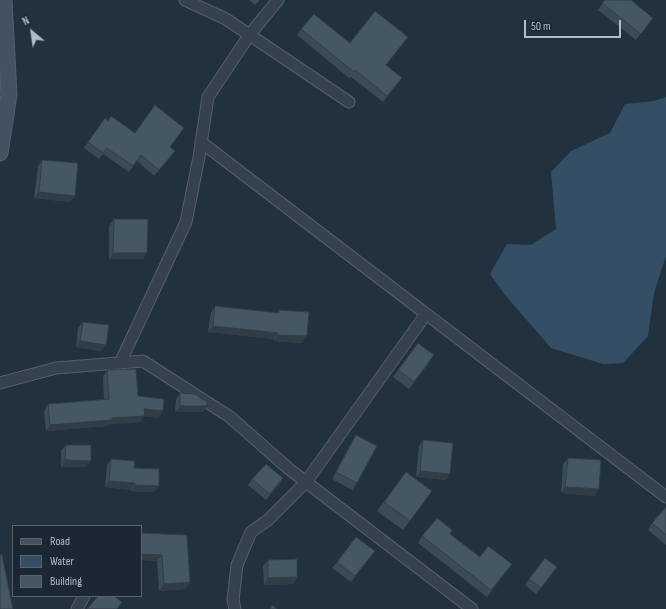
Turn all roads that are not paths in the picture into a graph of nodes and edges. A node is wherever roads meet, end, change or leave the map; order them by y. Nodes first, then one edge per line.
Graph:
1 (4, 0) edge
2 (185, 0) edge
3 (278, 0) edge
4 (250, 34) junction
5 (349, 102) dead end
6 (201, 142) junction
7 (0, 153) edge
8 (426, 314) junction
9 (120, 363) junction
10 (0, 383) edge
11 (306, 482) junction
12 (666, 497) edge
13 (83, 597) edge
14 (77, 609) edge
15 (235, 609) edge
16 (472, 609) edge

1 - 7 street
2 - 4 street
3 - 4 street
4 - 5 street
4 - 6 street
6 - 8 street
6 - 9 street
8 - 11 street
8 - 12 street
9 - 10 street
9 - 11 street
11 - 15 street
11 - 16 street
13 - 14 street

